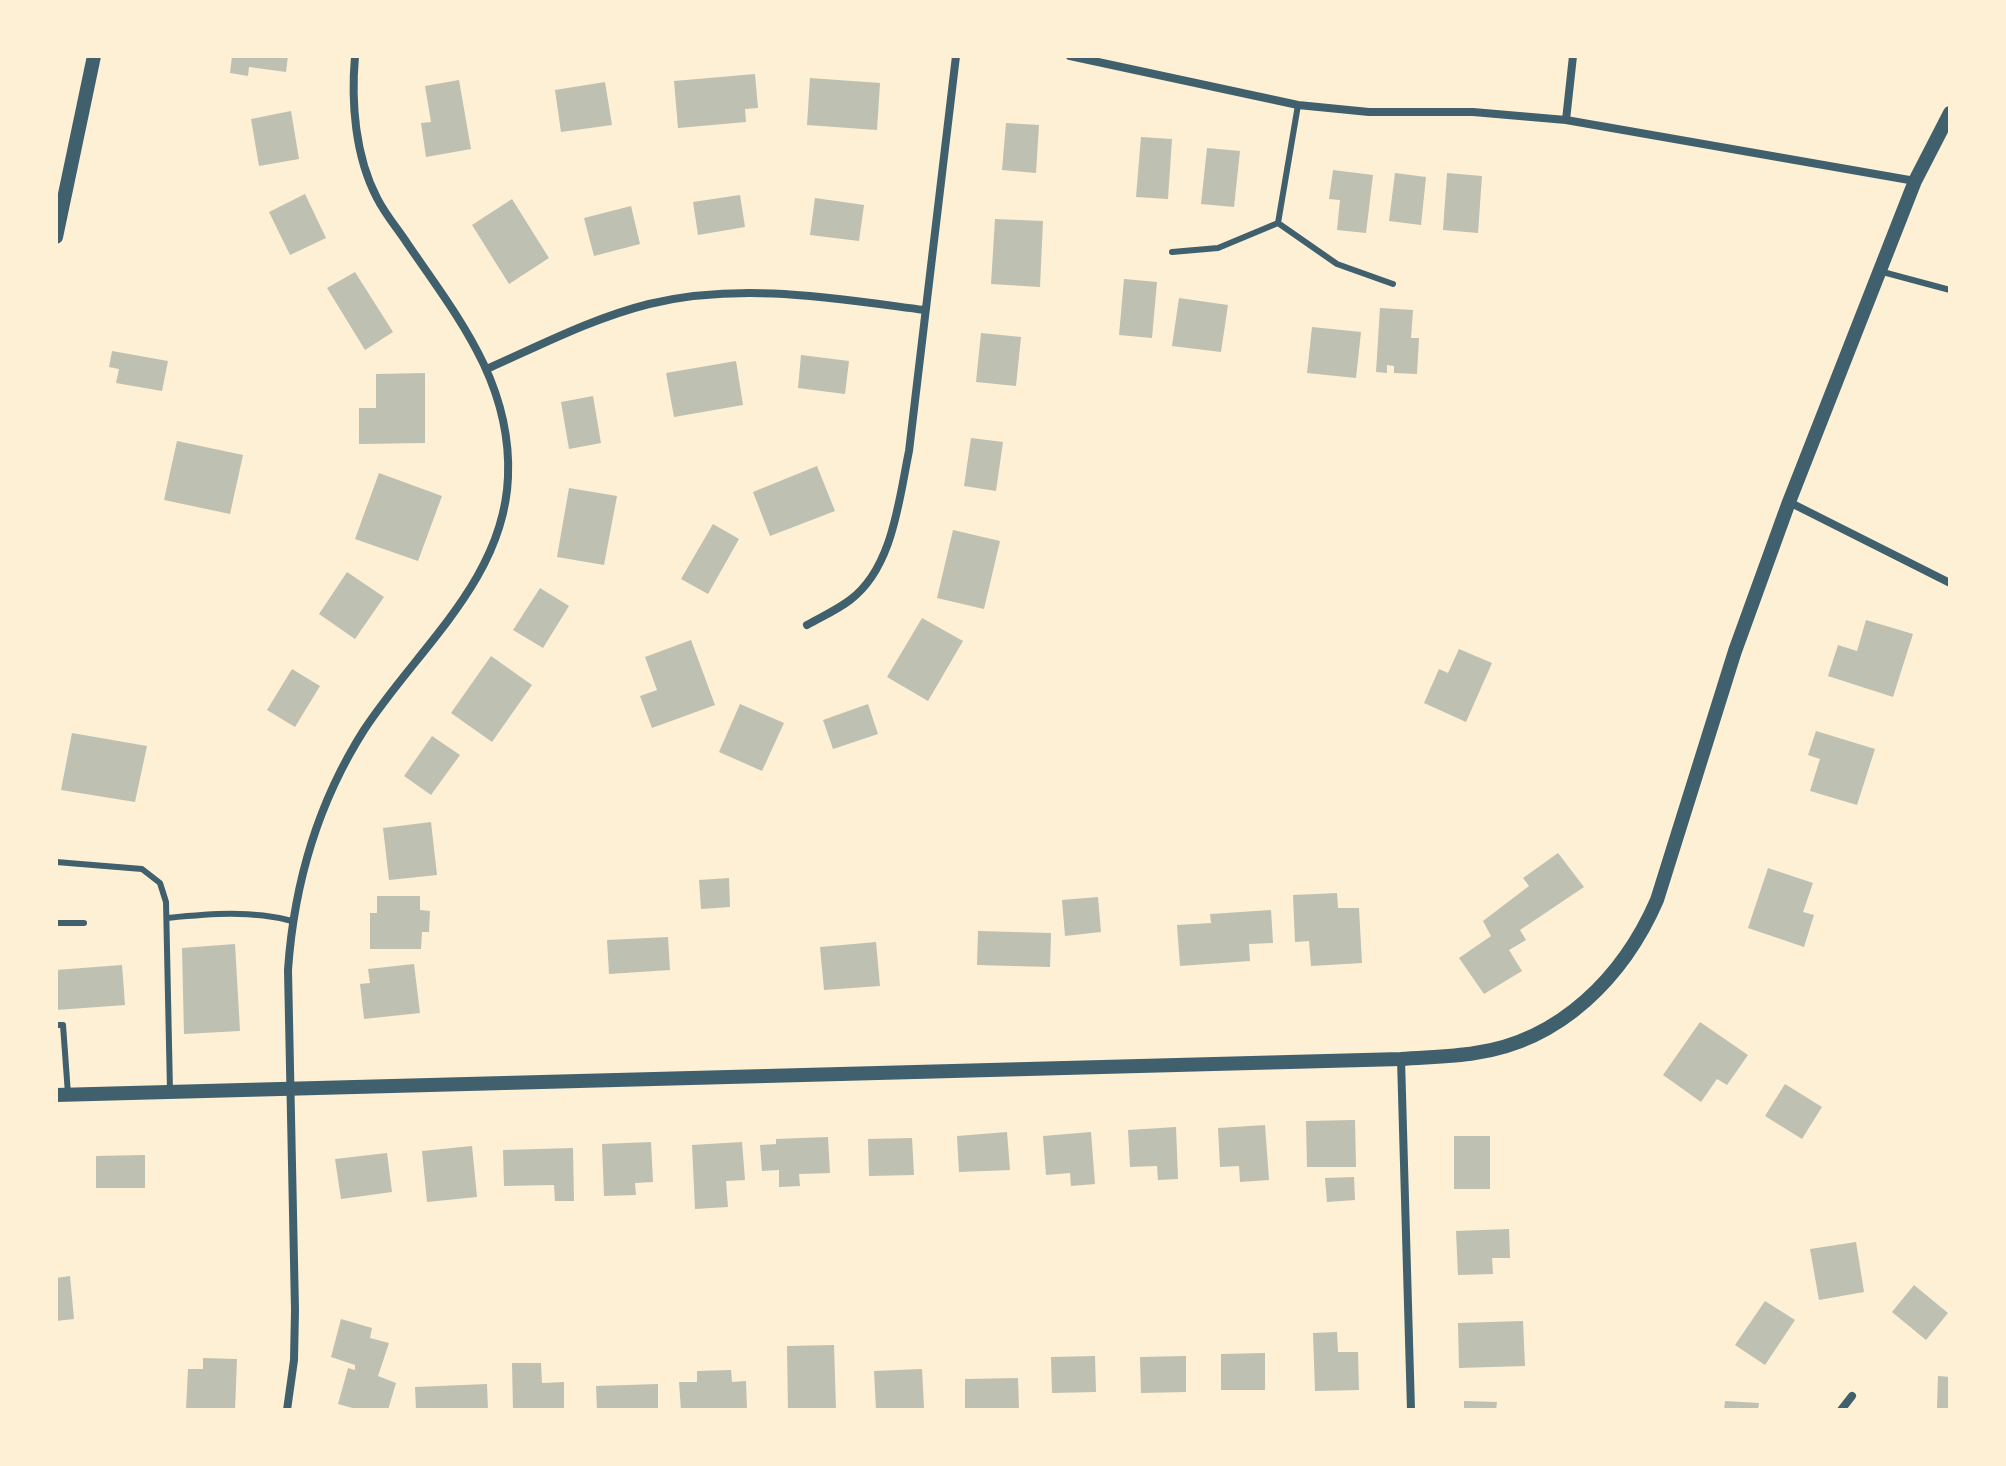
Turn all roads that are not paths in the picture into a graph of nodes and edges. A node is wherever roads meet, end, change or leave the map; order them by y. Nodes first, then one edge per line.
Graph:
1 (94, 56) edge
2 (355, 56) edge
3 (956, 56) edge
4 (1070, 56) edge
5 (1573, 56) edge
6 (1298, 105) junction
7 (1950, 113) edge
8 (1566, 120) junction
9 (1915, 181) junction
10 (1278, 223) junction
11 (56, 237) edge
12 (1172, 252) dead end
13 (1879, 271) junction
14 (1393, 284) dead end
15 (1950, 290) edge
16 (924, 310) junction
17 (489, 368) junction
18 (1789, 502) junction
19 (1950, 583) edge
20 (807, 625) dead end
21 (56, 862) edge
22 (167, 918) junction
23 (292, 921) junction
24 (56, 923) edge
25 (84, 923) dead end
26 (56, 1025) edge
27 (56, 1052) edge
28 (65, 1052) junction
29 (1401, 1059) junction
30 (288, 1088) junction
31 (170, 1091) junction
32 (62, 1094) edge
33 (1852, 1396) dead end
34 (287, 1410) edge
35 (1411, 1410) edge
36 (1841, 1410) edge

1 - 11 street
2 - 17 street
3 - 16 street
4 - 6 street
5 - 8 street
6 - 8 street
6 - 10 lane
7 - 9 street
8 - 9 street
9 - 13 street
10 - 12 lane
10 - 14 lane
13 - 15 lane
13 - 18 street
16 - 17 street
16 - 20 street
17 - 23 street
18 - 19 street
18 - 29 street
21 - 22 lane
22 - 23 lane
22 - 31 lane
23 - 30 street
24 - 25 lane
26 - 28 lane
27 - 28 lane
28 - 32 lane
29 - 30 street
29 - 35 street
30 - 31 street
30 - 34 street
31 - 32 street
33 - 36 street

